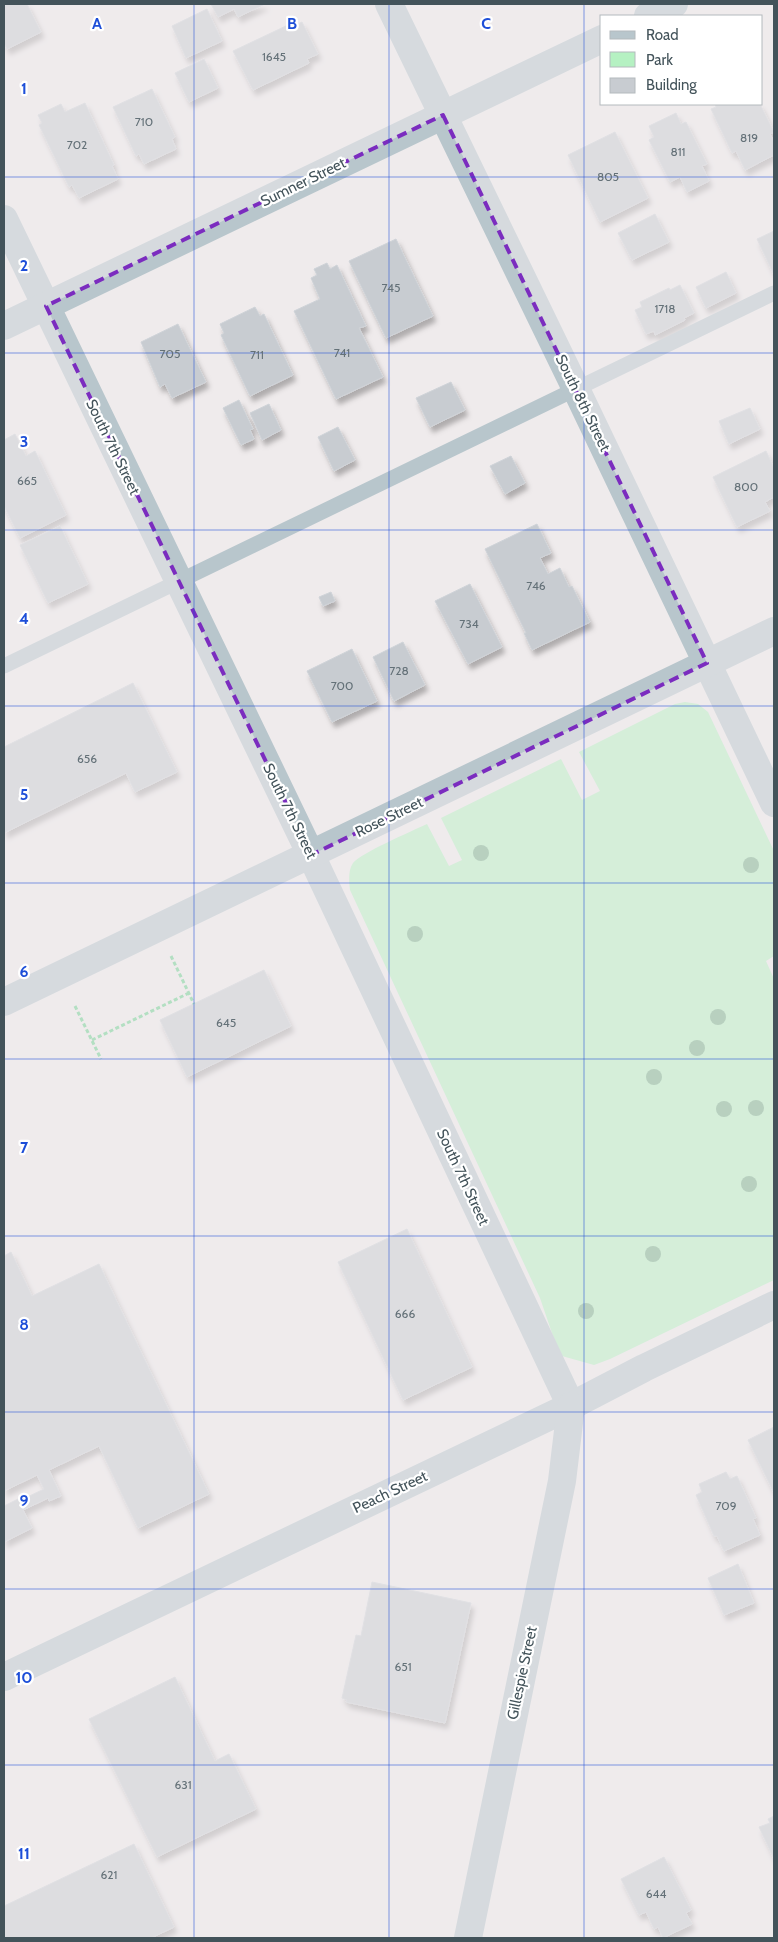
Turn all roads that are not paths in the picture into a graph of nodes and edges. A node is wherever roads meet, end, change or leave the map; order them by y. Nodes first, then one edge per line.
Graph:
1 (388, 4) edge
2 (674, 4) edge
3 (650, 15) edge
4 (600, 39) edge
5 (443, 115) junction
6 (4, 219) edge
7 (774, 293) edge
8 (46, 306) junction
9 (4, 326) edge
10 (576, 389) junction
11 (179, 581) junction
12 (774, 631) edge
13 (708, 663) junction
14 (4, 666) edge
15 (774, 803) edge
16 (311, 854) junction
17 (4, 1002) edge
18 (774, 1305) edge
19 (571, 1406) junction
20 (4, 1677) edge
21 (468, 1938) edge

1 - 5 street, South 8th Street
2 - 3 street
4 - 5 street, Sumner Street
5 - 8 street, Sumner Street
5 - 10 street, South 8th Street
6 - 8 street, South 7th Street
7 - 10 lane
8 - 9 street, Sumner Street
8 - 11 street, South 7th Street
10 - 11 lane
10 - 13 street, South 8th Street
11 - 14 lane
11 - 16 street, South 7th Street
12 - 13 street, Rose Street
13 - 15 street, South 8th Street
13 - 16 street, Rose Street
16 - 17 street, Rose Street
16 - 19 street, South 7th Street
18 - 19 street, Peach Street
19 - 20 street, Peach Street
19 - 21 street, Gillespie Street

